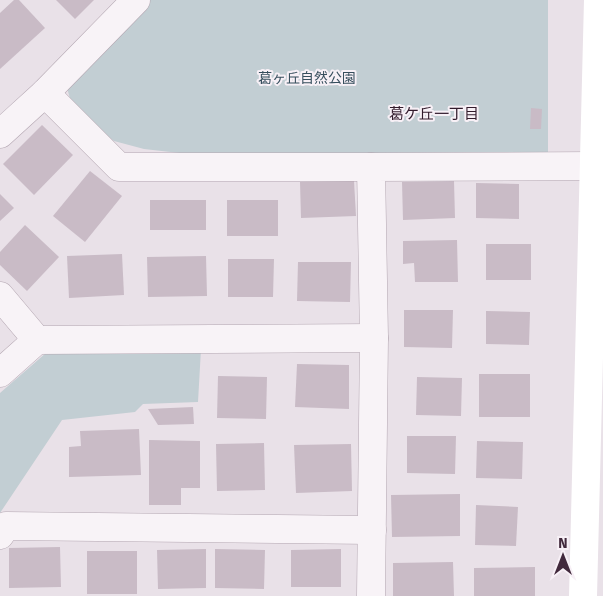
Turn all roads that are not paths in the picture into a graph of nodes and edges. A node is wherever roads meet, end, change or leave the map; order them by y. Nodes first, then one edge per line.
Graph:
1 (136, 0) edge
2 (598, 0) edge
3 (45, 93) junction
4 (0, 134) edge
5 (371, 166) junction
6 (595, 166) junction
7 (0, 296) edge
8 (374, 338) junction
9 (37, 340) junction
10 (0, 373) edge
11 (372, 530) junction
12 (0, 535) edge
13 (372, 596) edge
14 (583, 596) edge

1 - 3 street
2 - 6 street
3 - 4 street
3 - 5 street
5 - 6 street
5 - 8 street
6 - 14 street
7 - 9 street
8 - 9 street
8 - 11 street
9 - 10 street
11 - 12 street
11 - 13 street

